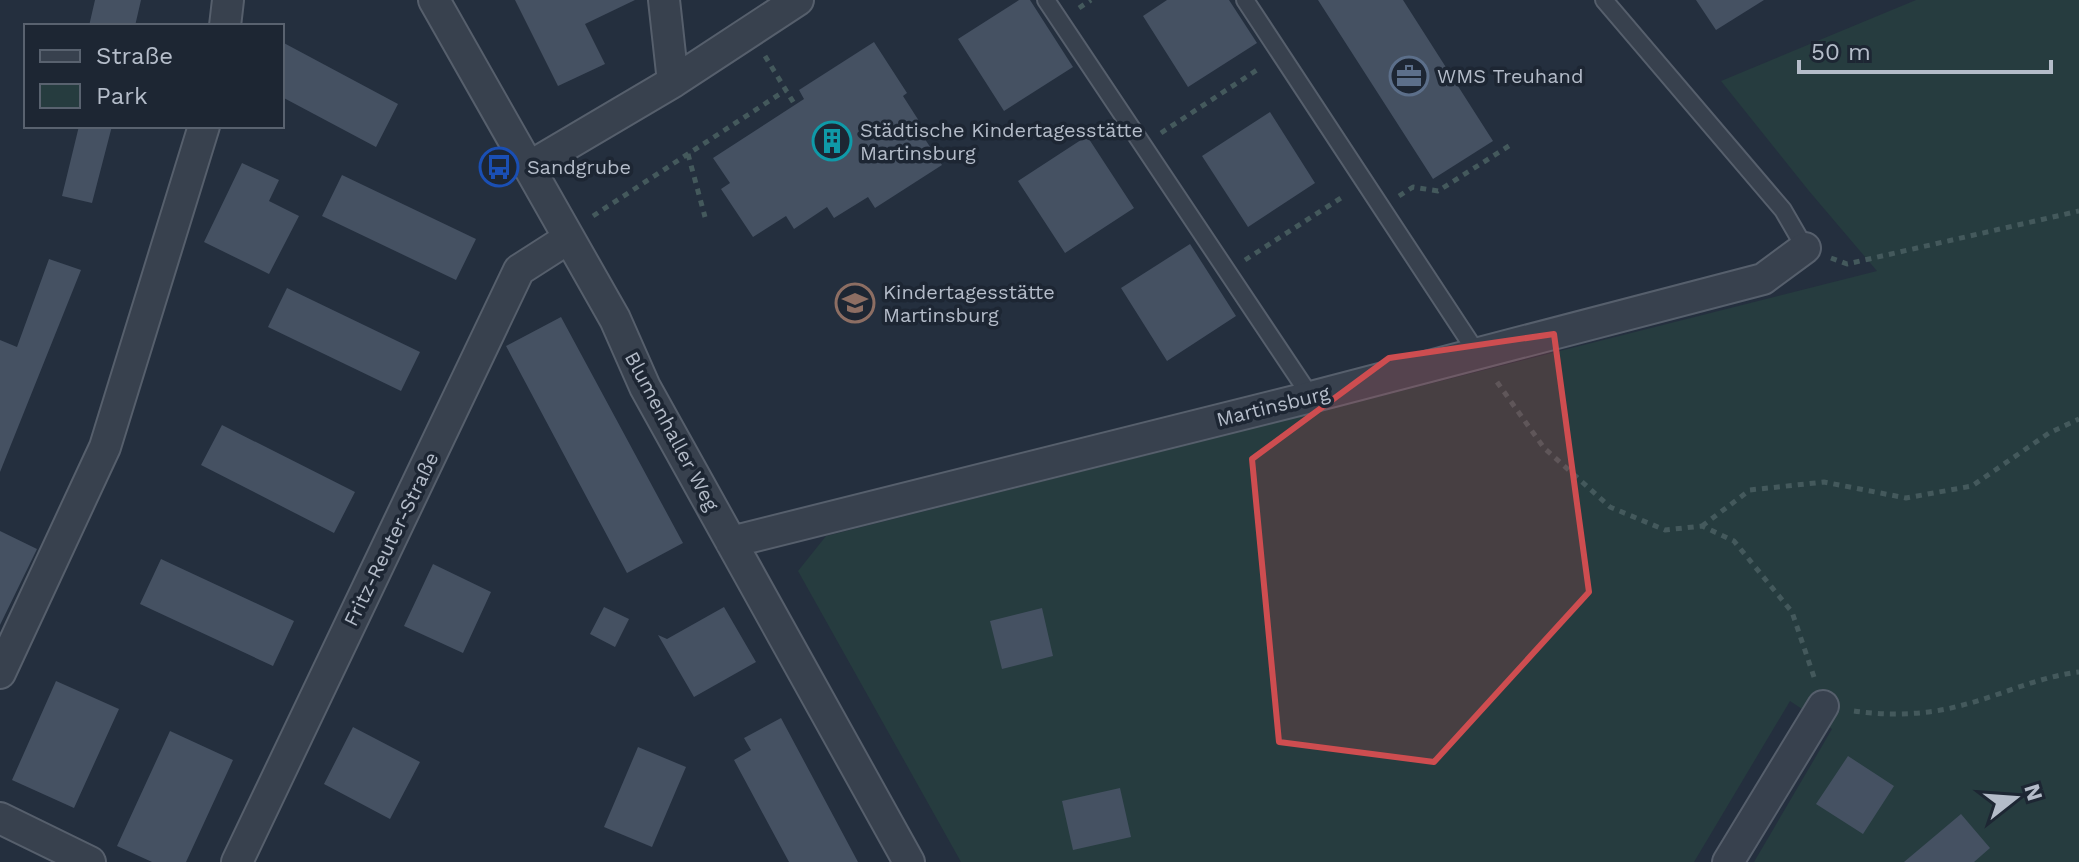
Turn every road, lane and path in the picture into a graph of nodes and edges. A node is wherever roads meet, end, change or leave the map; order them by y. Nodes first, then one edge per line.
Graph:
1 (228, 0) edge
2 (434, 0) edge
3 (664, 0) edge
4 (798, 0) edge
5 (1046, 0) edge
6 (1245, 0) edge
7 (1604, 0) edge
8 (225, 24) edge
9 (750, 31) junction
10 (1281, 54) junction
11 (673, 82) junction
12 (786, 90) junction
13 (795, 105) dead end
14 (203, 128) edge
15 (1512, 144) dead end
16 (1143, 145) junction
17 (688, 154) junction
18 (529, 167) junction
19 (1365, 182) junction
20 (1381, 207) junction
21 (2079, 211) edge
22 (705, 217) dead end
23 (569, 238) junction
24 (1805, 248) junction
25 (1227, 272) junction
26 (1477, 353) junction
27 (1311, 397) junction
28 (2079, 419) edge
29 (1702, 526) junction
30 (731, 542) junction
31 (2079, 672) edge
32 (0, 673) edge
33 (1823, 706) junction
34 (0, 818) edge
35 (90, 862) edge
36 (237, 862) edge
37 (909, 862) edge
38 (1728, 862) edge

1 - 8 street
2 - 18 street, Blumenhaller Weg
3 - 11 street
4 - 9 street
5 - 16 lane
6 - 10 lane
7 - 24 lane
9 - 11 street
9 - 12 path
10 - 16 path
10 - 19 lane
11 - 18 street
12 - 13 path
12 - 17 path
14 - 32 street
15 - 20 path
16 - 25 lane
17 - 22 path
17 - 23 path
18 - 23 street, Blumenhaller Weg
19 - 20 lane
19 - 25 path
20 - 26 lane
21 - 24 path
23 - 30 street, Blumenhaller Weg
23 - 36 street, Fritz-Reuter-Straße
24 - 26 street, Martinsburg
25 - 27 lane
26 - 27 street, Martinsburg
26 - 29 path
27 - 30 street, Martinsburg
28 - 29 path
29 - 33 path
30 - 37 street, Blumenhaller Weg
31 - 33 path
33 - 38 street
34 - 35 street

